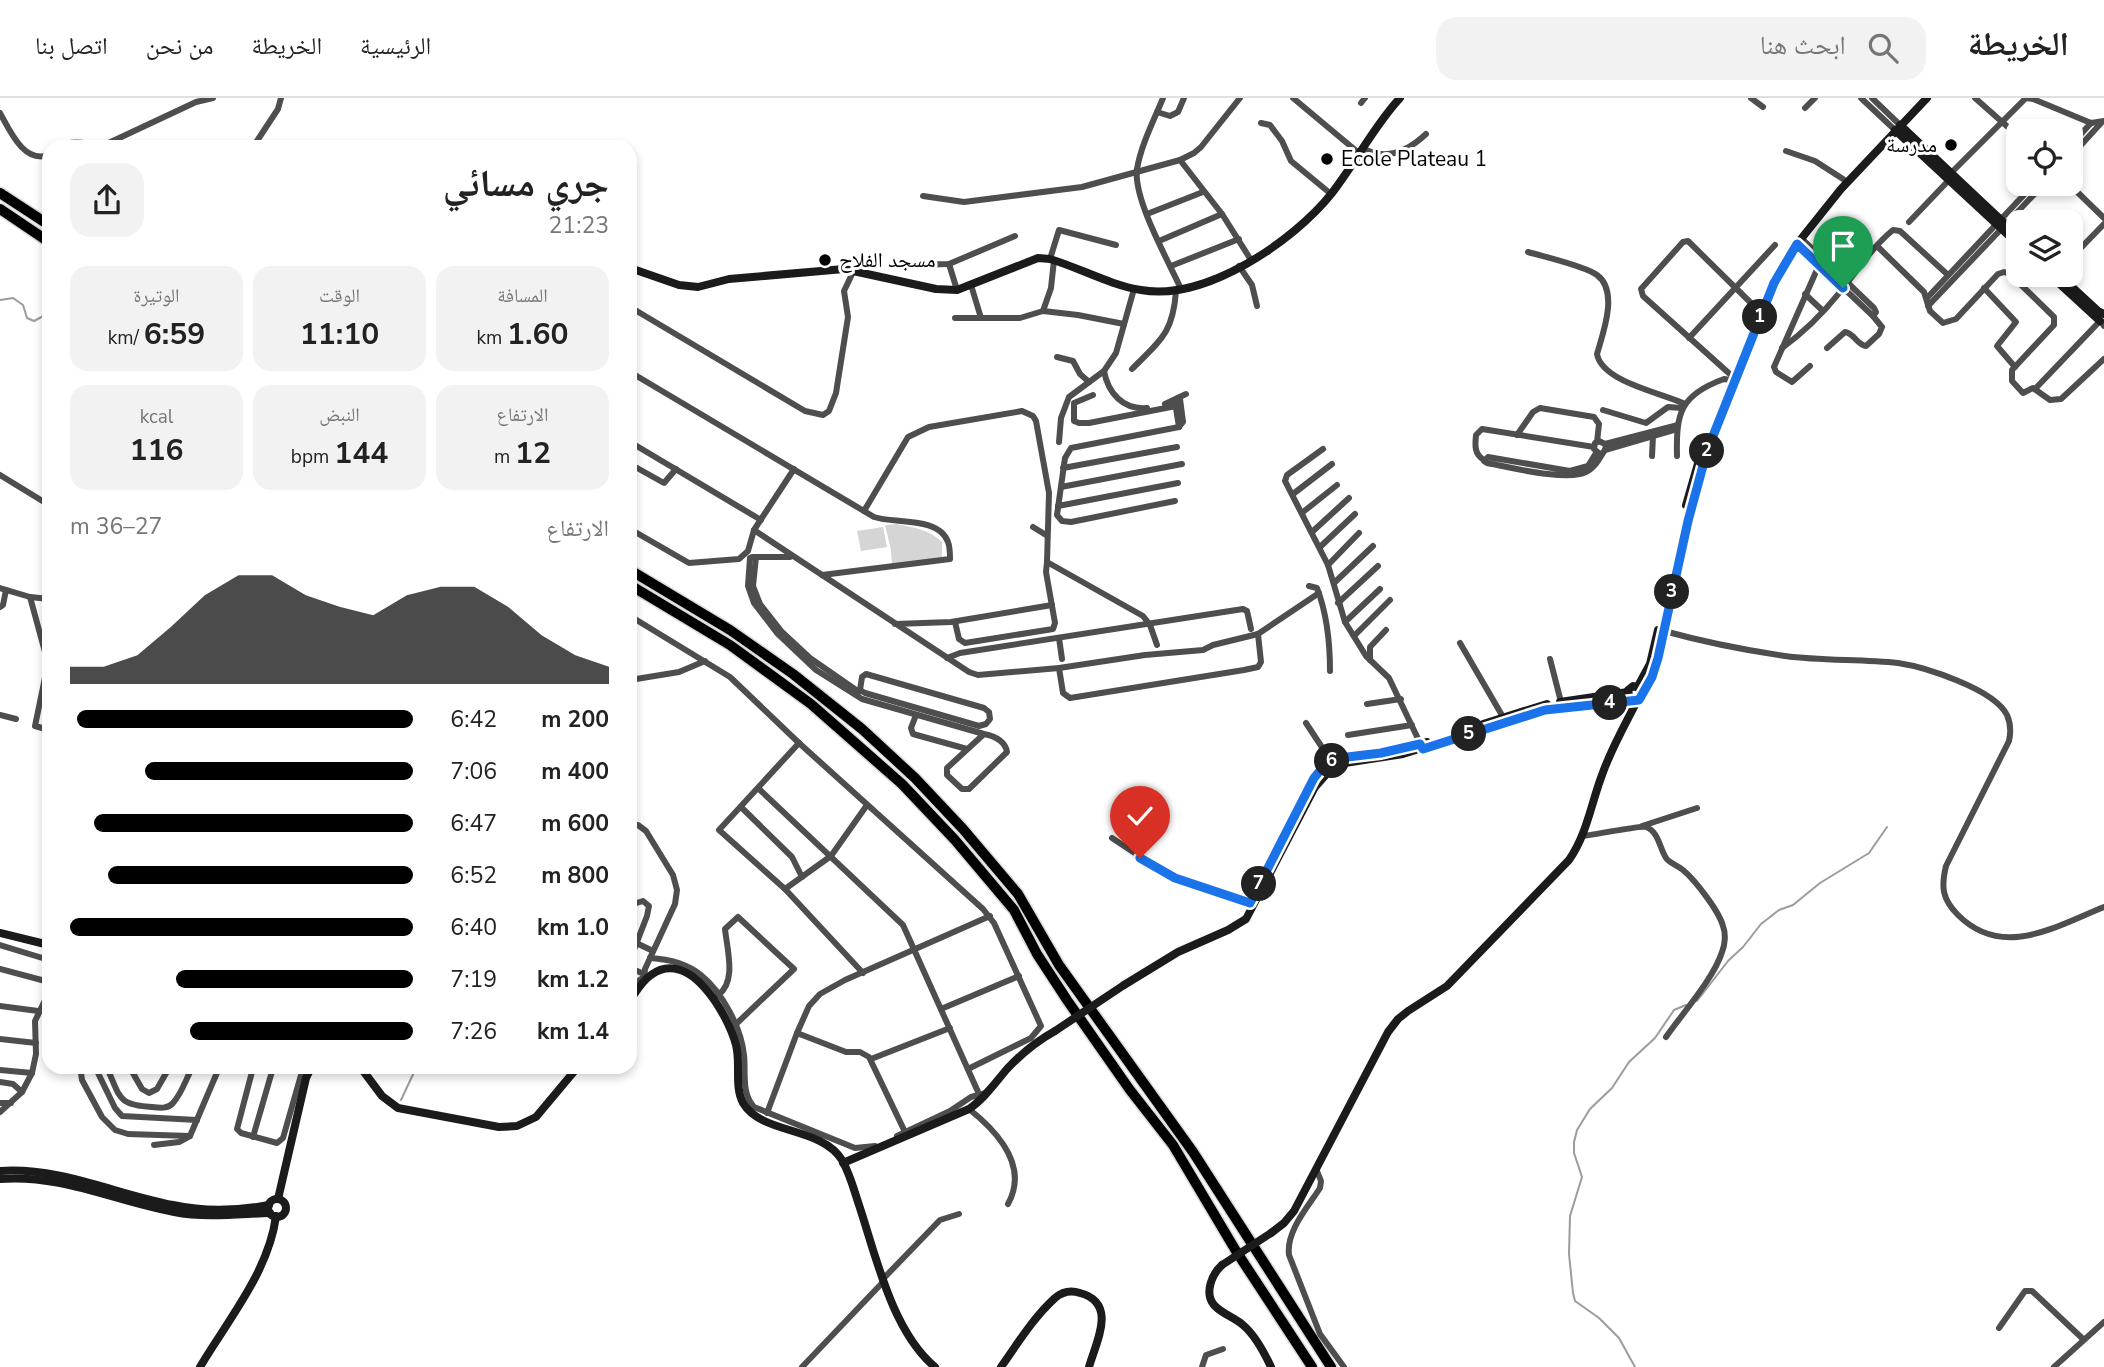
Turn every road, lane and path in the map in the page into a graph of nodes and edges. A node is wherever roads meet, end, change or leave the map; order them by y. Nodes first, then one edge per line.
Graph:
1 (213, 98) edge
2 (281, 98) edge
3 (1163, 98) edge
4 (1184, 98) edge
5 (1240, 98) edge
6 (1293, 98) edge
7 (1751, 98) edge
8 (1815, 98) edge
9 (1861, 98) edge
10 (1872, 98) edge
11 (1920, 98) edge
12 (1927, 98) edge
13 (1975, 98) edge
14 (1397, 99) edge
15 (1763, 107) dead end
16 (1805, 108) dead end
17 (1157, 112) junction
18 (0, 113) edge
19 (2001, 121) junction
20 (2103, 122) edge
21 (1261, 124) dead end
22 (2091, 124) junction
23 (2006, 125) edge
24 (1896, 126) junction
25 (2083, 132) edge
26 (1426, 134) dead end
27 (115, 140) edge
28 (258, 140) edge
29 (2083, 143) edge
30 (1786, 151) dead end
31 (1362, 152) junction
32 (42, 158) edge
33 (1180, 160) junction
34 (1137, 172) junction
35 (1950, 176) junction
36 (1843, 179) junction
37 (1203, 192) junction
38 (0, 193) edge
39 (1331, 194) junction
40 (923, 195) dead end
41 (2024, 196) edge
42 (2031, 196) edge
43 (2081, 196) edge
44 (0, 209) edge
45 (1147, 214) junction
46 (1222, 214) junction
47 (2104, 218) edge
48 (42, 220) edge
49 (1909, 222) dead end
50 (2001, 224) junction
51 (2104, 224) edge
52 (2006, 228) edge
53 (2006, 230) edge
54 (1016, 236) dead end
55 (42, 237) edge
56 (1238, 239) junction
57 (1159, 240) junction
58 (1799, 242) junction
59 (1116, 245) dead end
60 (1774, 245) dead end
61 (1877, 246) junction
62 (2083, 246) edge
63 (1528, 252) dead end
64 (1052, 259) junction
65 (1251, 260) junction
66 (949, 264) junction
67 (911, 265) dead end
68 (1819, 265) junction
69 (1171, 266) junction
70 (1239, 266) junction
71 (637, 270) edge
72 (854, 270) junction
73 (1948, 275) junction
74 (1845, 284) junction
75 (971, 285) junction
76 (2064, 287) edge
77 (2072, 287) edge
78 (1735, 288) junction
79 (1984, 288) junction
80 (1134, 289) junction
81 (957, 290) junction
82 (1178, 290) junction
83 (1805, 294) junction
84 (1927, 298) junction
85 (1256, 306) dead end
86 (1928, 306) junction
87 (637, 311) edge
88 (1043, 311) junction
89 (1823, 311) junction
90 (955, 318) dead end
91 (981, 318) junction
92 (1747, 320) dead end
93 (2103, 320) edge
94 (1124, 324) junction
95 (1689, 338) junction
96 (1782, 348) junction
97 (1827, 348) dead end
98 (1057, 357) dead end
99 (2104, 359) edge
100 (1810, 366) dead end
101 (2015, 366) junction
102 (1132, 369) dead end
103 (1104, 371) junction
104 (637, 376) edge
105 (1731, 378) junction
106 (1089, 382) junction
107 (2035, 389) junction
108 (1093, 396) dead end
109 (1179, 400) junction
110 (1684, 406) junction
111 (1603, 410) dead end
112 (1678, 427) junction
113 (1517, 435) junction
114 (1653, 436) junction
115 (1635, 439) junction
116 (1059, 442) dead end
117 (637, 446) edge
118 (1177, 447) dead end
119 (1600, 448) junction
120 (1323, 449) dead end
121 (1652, 456) dead end
122 (1677, 456) dead end
123 (1182, 464) dead end
124 (1332, 464) dead end
125 (637, 468) edge
126 (1063, 468) junction
127 (676, 469) junction
128 (794, 469) junction
129 (0, 475) edge
130 (1178, 484) dead end
131 (1337, 485) dead end
132 (1061, 488) junction
133 (1293, 494) junction
134 (1349, 498) dead end
135 (42, 501) edge
136 (1175, 501) dead end
137 (1058, 506) junction
138 (864, 511) junction
139 (1303, 512) junction
140 (1355, 514) dead end
141 (761, 520) junction
142 (1033, 527) dead end
143 (754, 530) junction
144 (1312, 532) junction
145 (637, 533) edge
146 (1359, 533) dead end
147 (1046, 535) junction
148 (773, 543) junction
149 (1373, 546) dead end
150 (1320, 547) junction
151 (769, 556) junction
152 (753, 557) junction
153 (739, 559) junction
154 (799, 560) junction
155 (1047, 562) junction
156 (1328, 565) junction
157 (1378, 566) dead end
158 (637, 574) edge
159 (822, 575) junction
160 (1334, 583) junction
161 (1309, 586) dead end
162 (3, 589) edge
163 (637, 589) edge
164 (1380, 589) dead end
165 (1319, 593) junction
166 (30, 597) junction
167 (42, 598) edge
168 (1390, 600) dead end
169 (1338, 603) junction
170 (1052, 605) junction
171 (0, 607) edge
172 (637, 620) edge
173 (955, 622) junction
174 (1345, 622) junction
175 (895, 624) junction
176 (1150, 625) junction
177 (1386, 630) dead end
178 (1254, 631) junction
179 (1664, 631) junction
180 (1354, 636) junction
181 (1059, 638) junction
182 (42, 639) edge
183 (1460, 642) dead end
184 (1157, 645) dead end
185 (947, 657) junction
186 (1062, 659) dead end
187 (1550, 659) dead end
188 (1370, 660) junction
189 (705, 661) junction
190 (1059, 668) junction
191 (1330, 671) dead end
192 (637, 679) edge
193 (858, 693) junction
194 (1635, 695) junction
195 (1401, 699) junction
196 (1561, 702) junction
197 (1367, 704) dead end
198 (42, 707) edge
199 (0, 715) edge
200 (916, 715) junction
201 (1503, 717) junction
202 (16, 719) dead end
203 (1306, 723) dead end
204 (1412, 725) junction
205 (42, 728) edge
206 (984, 734) junction
207 (1348, 734) dead end
208 (799, 743) junction
209 (1422, 746) junction
210 (967, 750) junction
211 (1331, 761) junction
212 (759, 789) junction
213 (867, 805) junction
214 (741, 807) junction
215 (1697, 808) dead end
216 (637, 825) edge
217 (1640, 826) junction
218 (1583, 836) junction
219 (1112, 838) dead end
220 (831, 856) junction
221 (802, 877) junction
222 (785, 889) junction
223 (637, 903) edge
224 (1250, 903) junction
225 (2104, 907) edge
226 (990, 916) junction
227 (1235, 926) junction
228 (0, 933) edge
229 (637, 934) edge
230 (42, 943) edge
231 (637, 943) edge
232 (0, 945) edge
233 (915, 950) junction
234 (653, 951) junction
235 (42, 958) edge
236 (650, 958) junction
237 (0, 969) edge
238 (637, 972) edge
239 (863, 972) junction
240 (1019, 976) junction
241 (644, 977) junction
242 (42, 980) edge
243 (637, 982) edge
244 (637, 988) edge
245 (718, 995) junction
246 (42, 1003) edge
247 (0, 1006) edge
248 (942, 1009) junction
249 (38, 1010) junction
250 (735, 1025) junction
251 (950, 1028) junction
252 (797, 1033) junction
253 (1666, 1037) dead end
254 (0, 1039) edge
255 (36, 1043) junction
256 (871, 1059) junction
257 (968, 1069) junction
258 (0, 1070) edge
259 (32, 1073) junction
260 (81, 1074) edge
261 (98, 1074) edge
262 (110, 1074) edge
263 (133, 1074) edge
264 (166, 1074) edge
265 (189, 1074) edge
266 (216, 1074) edge
267 (251, 1074) edge
268 (271, 1074) edge
269 (301, 1074) edge
270 (308, 1074) edge
271 (366, 1074) edge
272 (573, 1074) edge
273 (0, 1082) edge
274 (22, 1092) junction
275 (983, 1094) junction
276 (0, 1103) edge
277 (10, 1103) junction
278 (969, 1110) junction
279 (0, 1112) edge
280 (767, 1113) junction
281 (197, 1120) junction
282 (905, 1132) junction
283 (190, 1136) junction
284 (253, 1137) junction
285 (154, 1145) dead end
286 (843, 1163) junction
287 (0, 1171) edge
288 (1317, 1171) junction
289 (0, 1179) edge
290 (278, 1199) junction
291 (1007, 1205) dead end
292 (272, 1211) junction
293 (959, 1214) dead end
294 (884, 1280) junction
295 (2104, 1322) edge
296 (1999, 1328) dead end
297 (2083, 1339) junction
298 (1223, 1349) dead end
299 (200, 1367) edge
300 (802, 1367) edge
301 (935, 1367) edge
302 (1001, 1367) edge
303 (1089, 1367) edge
304 (1202, 1367) edge
305 (1271, 1367) edge
306 (1312, 1367) edge
307 (1331, 1367) edge
308 (1344, 1367) edge
309 (2054, 1367) edge

1 - 27 street
2 - 28 street
3 - 17 street
4 - 17 street
5 - 33 street
6 - 31 street
7 - 15 street
8 - 16 street
9 - 24 street
10 - 24 street
11 - 24 main road
12 - 24 main road
13 - 19 street
14 - 31 main road
17 - 34 street
18 - 32 street
19 - 22 street
19 - 23 street
19 - 35 street
20 - 22 street
20 - 29 street
21 - 39 street
22 - 25 street
24 - 35 main road
24 - 36 main road
24 - 58 main road
26 - 31 street
30 - 36 street
31 - 39 main road
33 - 34 street
33 - 37 street
34 - 40 street
34 - 45 street
35 - 49 street
35 - 50 main road
36 - 105 main road
37 - 45 street
37 - 46 street
38 - 48 highway
39 - 65 main road
41 - 50 street
42 - 50 street
43 - 47 street
44 - 55 highway
45 - 57 street
46 - 56 street
46 - 57 street
50 - 52 main road
50 - 53 main road
50 - 73 street
50 - 86 street
51 - 62 street
54 - 66 street
56 - 65 street
56 - 69 street
57 - 69 street
58 - 68 street
58 - 74 street
58 - 179 main road
59 - 64 street
60 - 78 street
61 - 73 street
61 - 74 street
61 - 84 street
63 - 110 street
64 - 75 main road
64 - 80 main road
64 - 88 street
65 - 70 main road
66 - 67 street
66 - 81 street
68 - 74 street
68 - 83 street
69 - 82 street
70 - 82 main road
70 - 85 street
71 - 72 main road
72 - 81 main road
72 - 87 street
73 - 84 street
74 - 89 street
74 - 97 street
75 - 81 main road
75 - 91 street
76 - 93 main road
77 - 93 main road
78 - 92 street
78 - 95 street
78 - 95 street
79 - 86 street
79 - 101 street
79 - 101 street
80 - 82 main road
80 - 94 street
82 - 102 street
83 - 89 street
83 - 96 street
84 - 86 street
88 - 91 street
88 - 94 street
89 - 96 street
90 - 91 street
93 - 107 street
94 - 103 street
95 - 105 street
96 - 100 street
98 - 106 street
99 - 107 street
101 - 107 street
103 - 106 street
103 - 109 street
104 - 128 street
105 - 110 street
105 - 194 main road
106 - 116 street
108 - 109 street
109 - 126 street
110 - 111 street
110 - 112 street
112 - 114 street
112 - 115 street
112 - 122 street
113 - 119 street
113 - 119 street
113 - 119 street
114 - 115 street
114 - 121 street
115 - 119 street
117 - 127 street
118 - 126 street
120 - 133 street
123 - 132 street
124 - 133 street
125 - 127 street
126 - 132 street
127 - 141 street
128 - 138 street
128 - 141 street
129 - 135 street
130 - 137 street
131 - 139 street
132 - 137 street
133 - 139 street
134 - 144 street
136 - 137 street
138 - 147 street
138 - 159 street
139 - 144 street
140 - 150 street
141 - 143 street
142 - 147 street
143 - 148 street
143 - 153 street
144 - 150 street
145 - 153 street
146 - 156 street
147 - 155 street
148 - 151 street
148 - 154 street
149 - 160 street
150 - 156 street
151 - 152 street
151 - 154 street
152 - 153 street
152 - 193 street
154 - 159 street
155 - 170 street
155 - 176 street
156 - 160 street
157 - 169 street
158 - 307 highway
159 - 175 street
160 - 169 street
161 - 165 street
162 - 166 street
162 - 171 street
163 - 306 highway
164 - 174 street
165 - 178 street
165 - 191 street
166 - 167 street
166 - 182 street
168 - 180 street
169 - 174 street
170 - 173 street
170 - 173 street
172 - 189 street
173 - 175 street
174 - 180 street
175 - 185 street
176 - 178 street
176 - 181 street
176 - 184 street
177 - 188 street
178 - 190 street
178 - 190 street
179 - 194 main road
179 - 225 street
180 - 188 street
181 - 185 street
181 - 186 street
183 - 201 street
185 - 190 street
187 - 196 street
188 - 195 street
189 - 192 street
189 - 208 street
193 - 193 street
193 - 200 street
194 - 196 main road
194 - 209 main road
194 - 218 main road
195 - 197 street
195 - 204 street
196 - 201 main road
198 - 205 street
199 - 202 street
200 - 206 street
200 - 210 street
201 - 209 main road
203 - 211 street
204 - 207 street
204 - 209 street
206 - 210 street
206 - 210 street
208 - 212 street
208 - 213 street
209 - 211 main road
209 - 227 main road
211 - 224 main road
212 - 214 street
212 - 220 street
213 - 220 street
213 - 226 street
214 - 221 street
214 - 222 street
215 - 217 street
216 - 234 street
217 - 218 street
217 - 253 street
218 - 288 main road
219 - 224 street
220 - 221 street
220 - 233 street
221 - 222 street
222 - 239 street
223 - 229 street
224 - 227 main road
226 - 233 street
226 - 240 street
227 - 275 main road, bridge
228 - 230 main road
231 - 234 street
232 - 235 street
233 - 239 street
233 - 248 street
234 - 236 street
236 - 241 street
236 - 245 street
237 - 242 street
238 - 241 street
239 - 252 street
240 - 248 street
240 - 257 street
241 - 243 street
241 - 244 main road
241 - 286 main road
245 - 250 street
245 - 250 street
246 - 249 street
247 - 249 street
248 - 251 street
249 - 255 street
250 - 280 street
251 - 256 street
251 - 257 street
252 - 256 street
252 - 280 street
254 - 255 street
255 - 259 street
256 - 282 street
257 - 275 street
258 - 259 street
259 - 274 street
260 - 283 street
261 - 281 street
262 - 265 street
263 - 264 street
266 - 281 street
267 - 284 street
268 - 284 street
269 - 284 street
270 - 290 main road
271 - 272 main road
273 - 274 street
274 - 277 street
275 - 278 main road
275 - 282 street
276 - 277 street
277 - 279 street
278 - 286 main road
278 - 291 street
280 - 282 street
281 - 283 street
283 - 285 street
286 - 294 main road
287 - 292 main road
288 - 305 main road, bridge
288 - 308 street
289 - 292 main road
290 - 292 main road
290 - 292 main road
292 - 299 main road
293 - 294 street
294 - 300 street
294 - 301 main road
295 - 297 street
296 - 297 street
297 - 309 street
298 - 304 street
302 - 303 main road

